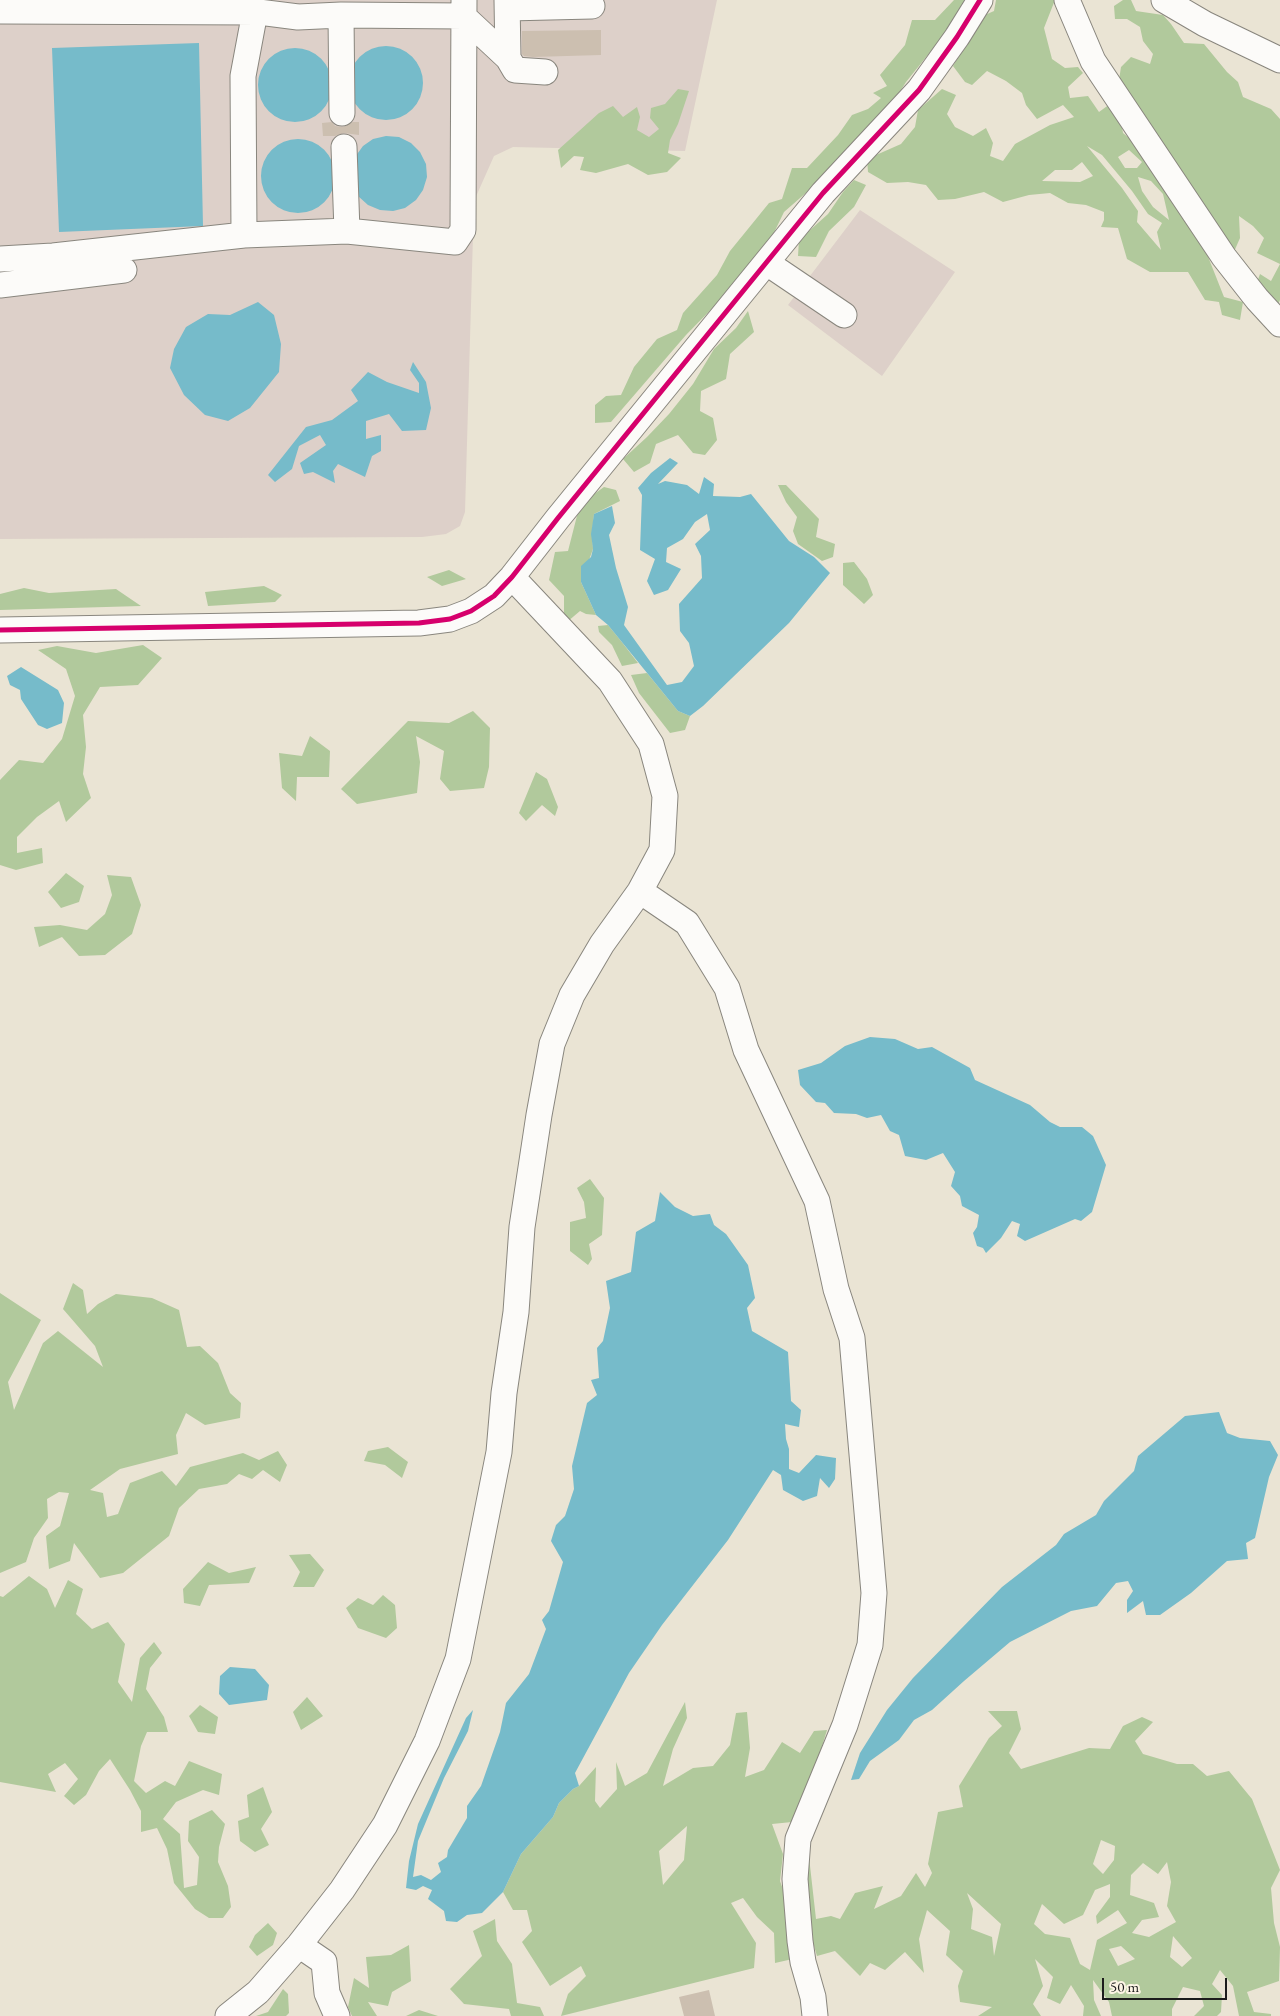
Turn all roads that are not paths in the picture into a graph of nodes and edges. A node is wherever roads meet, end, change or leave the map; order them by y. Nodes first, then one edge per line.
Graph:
1 (980, 0) edge
2 (1067, 0) edge
3 (1164, 0) edge
4 (508, 4) edge
5 (592, 6) dead end
6 (257, 8) edge
7 (305, 8) edge
8 (464, 8) edge
9 (0, 11) edge
10 (341, 15) junction
11 (508, 58) junction
12 (1280, 60) edge
13 (545, 72) dead end
14 (342, 113) dead end
15 (344, 147) dead end
16 (347, 231) junction
17 (244, 235) junction
18 (0, 259) edge
19 (767, 263) junction
20 (124, 270) dead end
21 (0, 285) edge
22 (844, 315) dead end
23 (1280, 324) edge
24 (512, 577) junction
25 (0, 630) edge
26 (640, 891) junction
27 (299, 1944) junction
28 (228, 2016) edge
29 (337, 2016) edge
30 (815, 2016) edge

1 - 19 street
2 - 23 street
3 - 12 street
4 - 5 street
4 - 11 street
6 - 7 street
6 - 9 street
6 - 17 street
7 - 10 street
8 - 10 street
8 - 11 street
8 - 16 street
10 - 14 street
11 - 13 street
15 - 16 street
16 - 17 street
17 - 18 street
19 - 22 street
19 - 24 street
20 - 21 street
24 - 25 street
24 - 26 street
26 - 27 street
26 - 30 street
27 - 28 street
27 - 29 street

